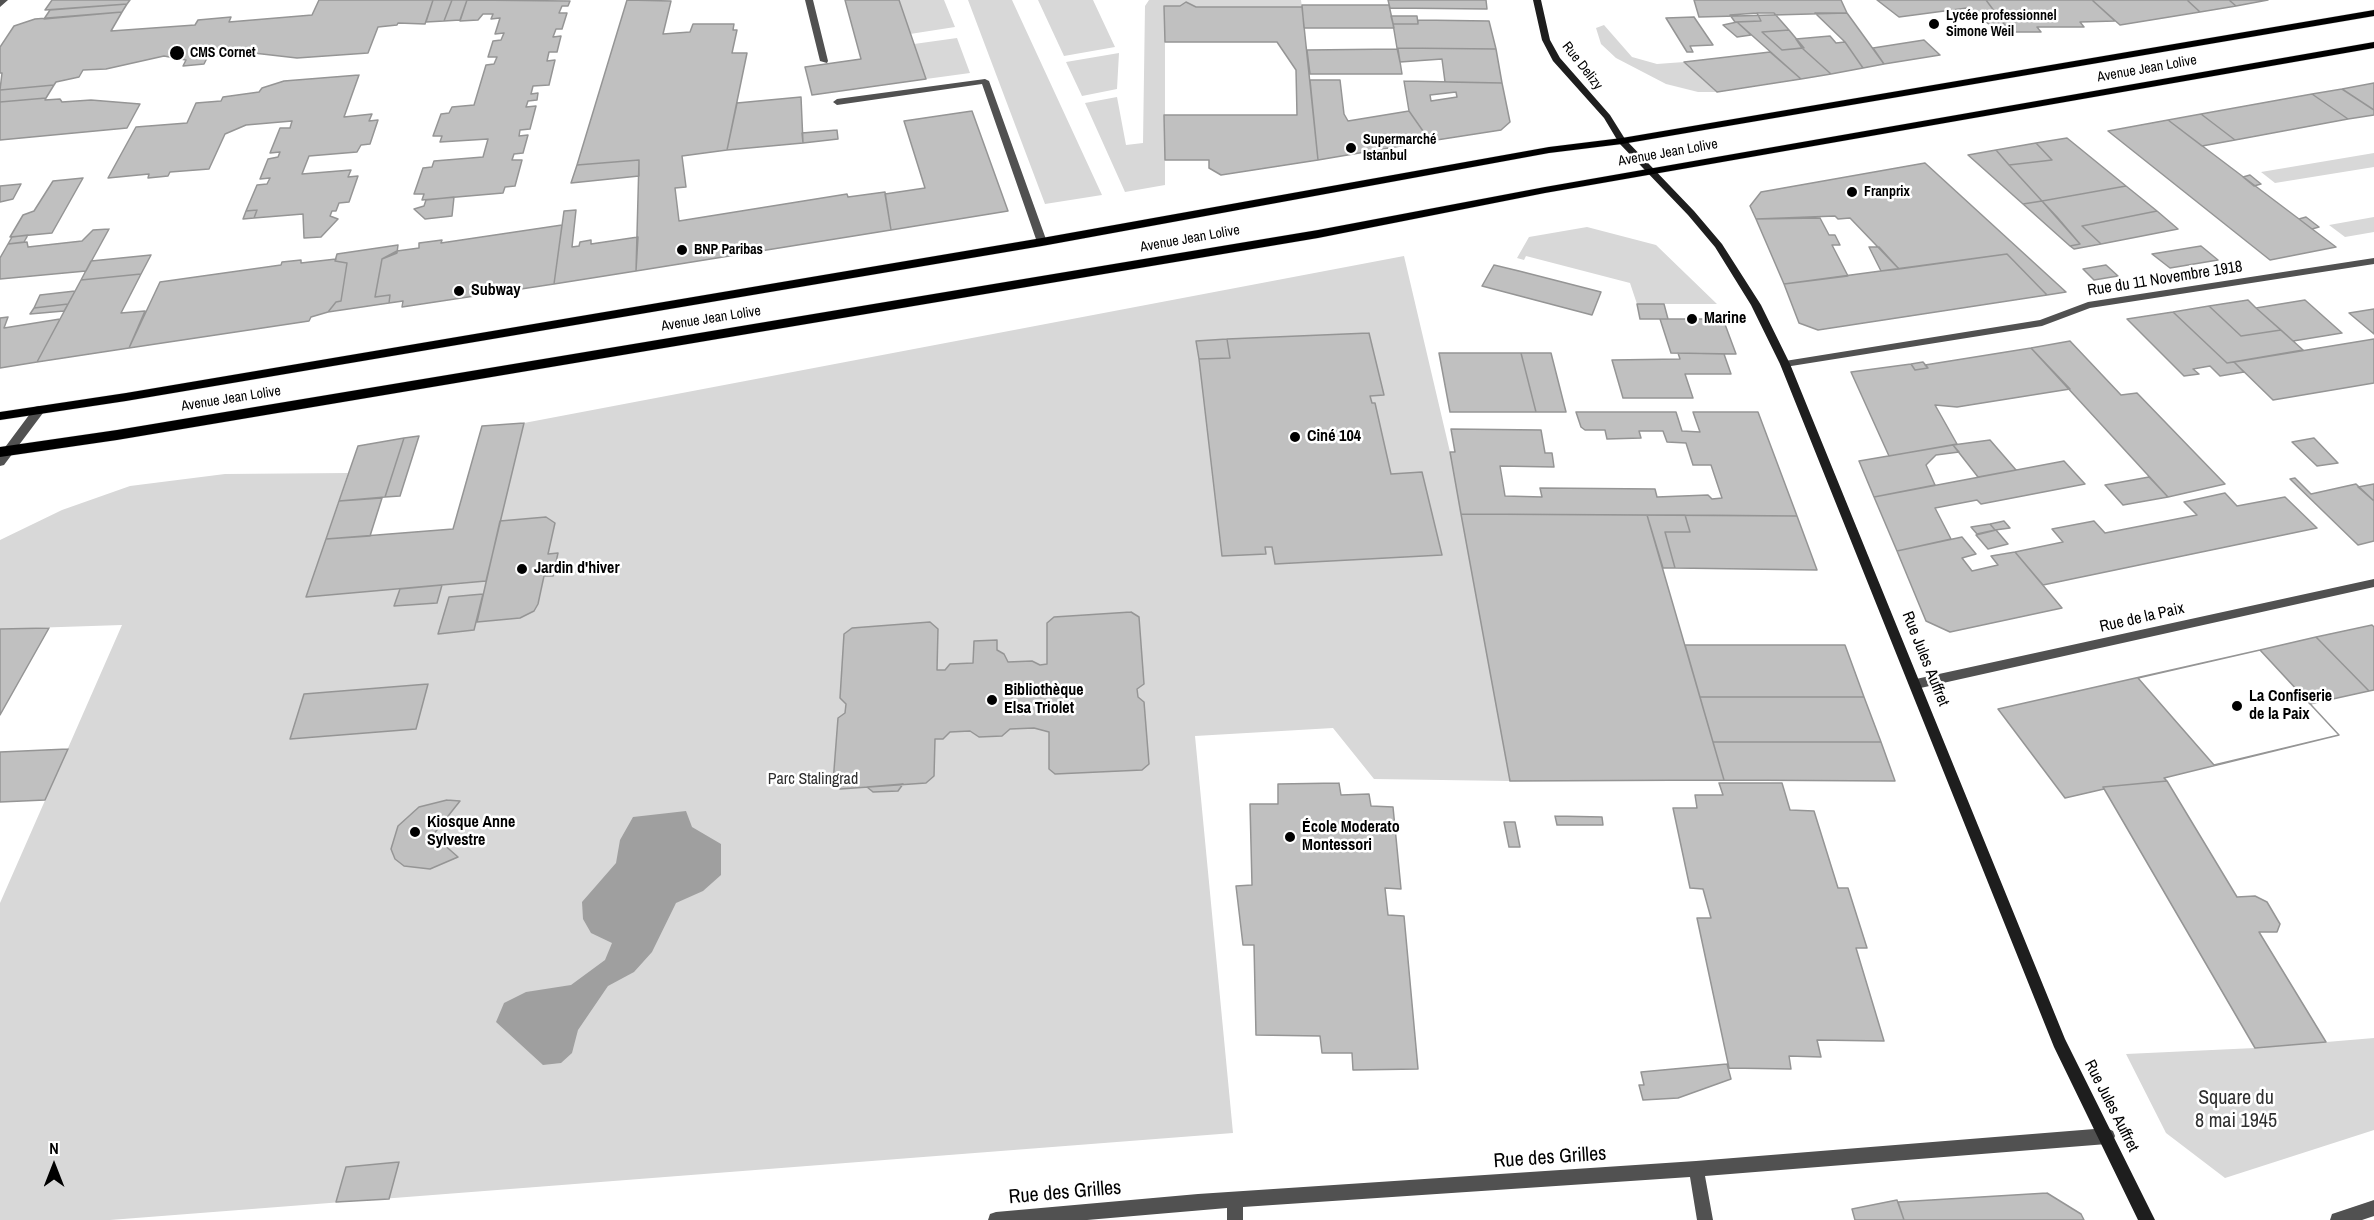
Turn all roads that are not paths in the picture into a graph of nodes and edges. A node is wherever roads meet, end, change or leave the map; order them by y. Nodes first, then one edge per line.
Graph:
1 (4, 0) edge
2 (809, 0) edge
3 (1537, 0) edge
4 (0, 5) edge
5 (2374, 14) edge
6 (2374, 45) edge
7 (824, 61) dead end
8 (837, 102) dead end
9 (1622, 141) junction
10 (1653, 173) junction
11 (1042, 242) junction
12 (2374, 261) edge
13 (1785, 363) junction
14 (39, 410) junction
15 (0, 416) edge
16 (4, 451) edge
17 (0, 462) edge
18 (2374, 583) edge
19 (1916, 684) junction
20 (2107, 1136) junction
21 (1695, 1169) junction
22 (1235, 1200) junction
23 (2374, 1208) edge
24 (996, 1220) edge
25 (1235, 1220) edge
26 (1706, 1220) edge
27 (2147, 1220) edge
28 (2338, 1220) edge

1 - 4 street
2 - 7 street
3 - 9 main road, Rue Delizy
5 - 9 main road, Avenue Jean Lolive
6 - 10 main road, Avenue Jean Lolive
8 - 11 street
9 - 10 main road, Rue Jules Auffret
9 - 11 main road, Avenue Jean Lolive
10 - 13 main road, Rue Jules Auffret
10 - 16 main road, Avenue Jean Lolive
11 - 14 main road, Avenue Jean Lolive
12 - 13 street, Rue du 11 Novembre 1918
13 - 19 main road, Rue Jules Auffret
14 - 15 main road, Avenue Jean Lolive
14 - 16 street
16 - 17 street
18 - 19 street, Rue de la Paix
19 - 20 main road, Rue Jules Auffret
20 - 21 street, Rue des Grilles
20 - 27 main road, Rue Jules Auffret
21 - 22 street, Rue des Grilles
21 - 26 street
22 - 24 street, Rue des Grilles
22 - 25 street
23 - 28 street

